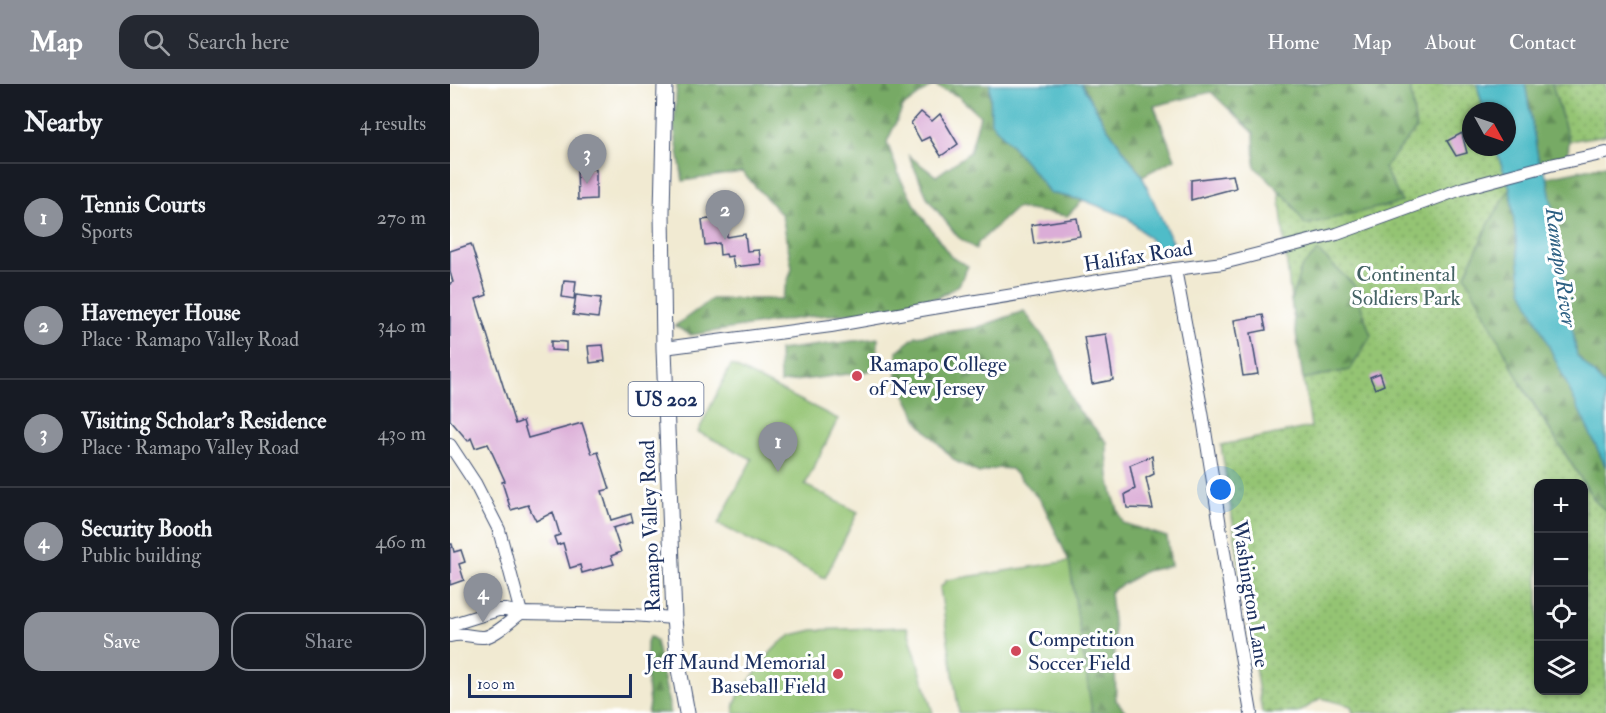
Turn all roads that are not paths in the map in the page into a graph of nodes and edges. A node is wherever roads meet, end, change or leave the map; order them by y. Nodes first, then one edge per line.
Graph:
1 (665, 84) edge
2 (1606, 153) edge
3 (1174, 269) junction
4 (664, 348) junction
5 (450, 445) edge
6 (521, 613) junction
7 (674, 618) junction
8 (450, 625) edge
9 (450, 636) edge
10 (687, 713) edge
11 (1251, 713) edge

1 - 4 main road, Ramapo Valley Road / US 202
2 - 3 street, Halifax Road
3 - 4 street, Halifax Road
3 - 11 street, Washington Lane
4 - 7 main road, Ramapo Valley Road / US 202
5 - 6 street
6 - 7 street
6 - 8 street
6 - 9 street
7 - 10 main road, Ramapo Valley Road / US 202

